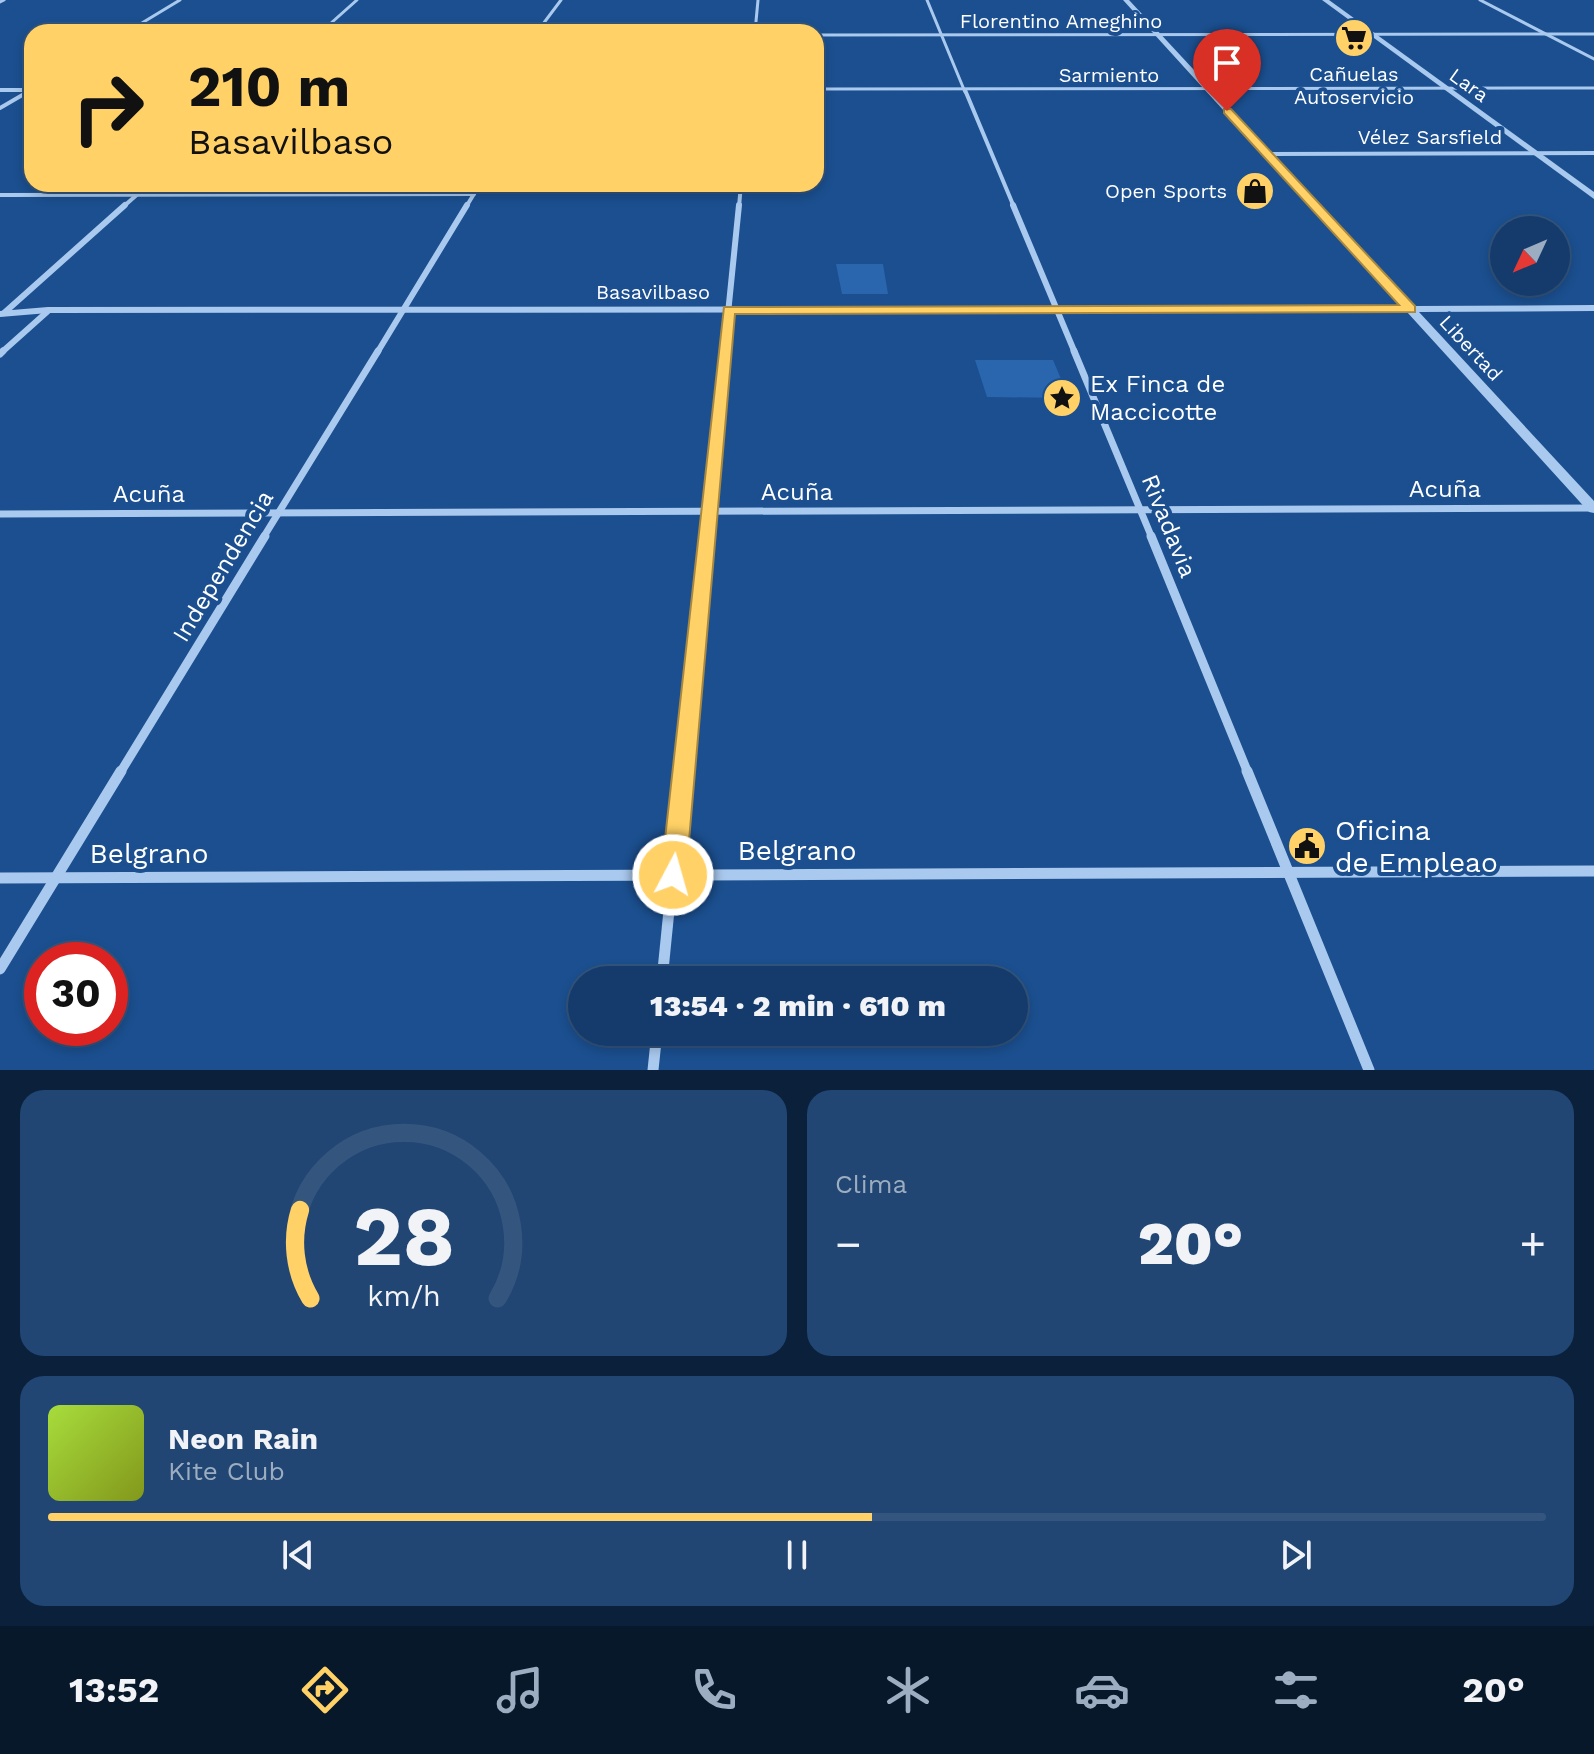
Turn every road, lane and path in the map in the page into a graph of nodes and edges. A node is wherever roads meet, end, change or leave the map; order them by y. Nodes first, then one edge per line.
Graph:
1 (180, 0) edge
2 (357, 0) edge
3 (561, 0) edge
4 (758, 0) edge
5 (927, 0) edge
6 (1126, 0) edge
7 (1325, 0) edge
8 (1480, 0) edge
9 (140, 24) edge
10 (330, 24) edge
11 (543, 24) edge
12 (756, 24) edge
13 (1372, 34) junction
14 (1547, 34) junction
15 (1594, 34) edge
16 (824, 35) edge
17 (942, 35) junction
18 (1157, 35) junction
19 (1594, 59) edge
20 (1446, 88) junction
21 (1594, 88) edge
22 (824, 89) edge
23 (964, 89) junction
24 (1208, 89) junction
25 (0, 90) edge
26 (24, 90) edge
27 (24, 94) edge
28 (0, 108) edge
29 (1535, 153) junction
30 (1594, 153) edge
31 (1266, 154) junction
32 (140, 192) edge
33 (740, 192) edge
34 (474, 194) joint
35 (0, 195) edge
36 (137, 195) junction
37 (1594, 196) edge
38 (1594, 308) edge
39 (1057, 309) junction
40 (1410, 309) junction
41 (48, 310) junction
42 (403, 310) junction
43 (729, 310) junction
44 (2, 314) edge
45 (0, 354) edge
46 (1594, 508) edge
47 (1141, 511) junction
48 (711, 513) junction
49 (0, 514) edge
50 (278, 514) junction
51 (1594, 871) edge
52 (1289, 873) junction
53 (673, 875) junction
54 (56, 877) junction
55 (0, 878) edge
56 (663, 966) edge
57 (0, 969) edge
58 (656, 1046) edge
59 (653, 1070) edge
60 (1369, 1070) edge

1 - 9 street
2 - 10 street
3 - 11 street
4 - 12 street
5 - 17 street, Rivadavia
6 - 18 street, Libertad
7 - 13 street, Lara
8 - 14 street
13 - 14 street, Florentino Ameghino
13 - 18 street, Florentino Ameghino
13 - 20 street, Lara
14 - 15 street, Florentino Ameghino
14 - 19 street
16 - 17 street, Florentino Ameghino
17 - 18 street, Florentino Ameghino
17 - 23 street, Rivadavia
18 - 24 street, Libertad
20 - 21 street, Sarmiento
20 - 24 street, Sarmiento
20 - 29 street, Lara
22 - 23 street, Sarmiento
23 - 24 street, Sarmiento
23 - 39 street, Rivadavia
24 - 31 street, Libertad
25 - 26 street
27 - 28 street
29 - 30 street, Vélez Sarsfield
29 - 31 street, Vélez Sarsfield
29 - 37 street, Lara
31 - 40 street, Libertad
32 - 36 street
33 - 43 street
34 - 36 street
34 - 42 street, Independencia
35 - 36 street
36 - 44 street
38 - 40 street, Basavilbaso
39 - 40 street, Basavilbaso
39 - 43 street, Basavilbaso
39 - 47 street, Rivadavia
40 - 46 street, Libertad
41 - 42 street, Basavilbaso
41 - 44 street, Basavilbaso
41 - 45 street
42 - 43 street, Basavilbaso
42 - 50 street, Independencia
43 - 48 street
46 - 47 street, Acuña
47 - 48 street, Acuña
47 - 52 street, Rivadavia
48 - 50 street, Acuña
48 - 53 street
49 - 50 street, Acuña
50 - 54 street, Independencia
51 - 52 street, Belgrano
52 - 53 street, Belgrano
52 - 60 street, Rivadavia
53 - 54 street, Belgrano
53 - 56 street
54 - 55 street, Belgrano
54 - 57 street, Independencia
58 - 59 street

